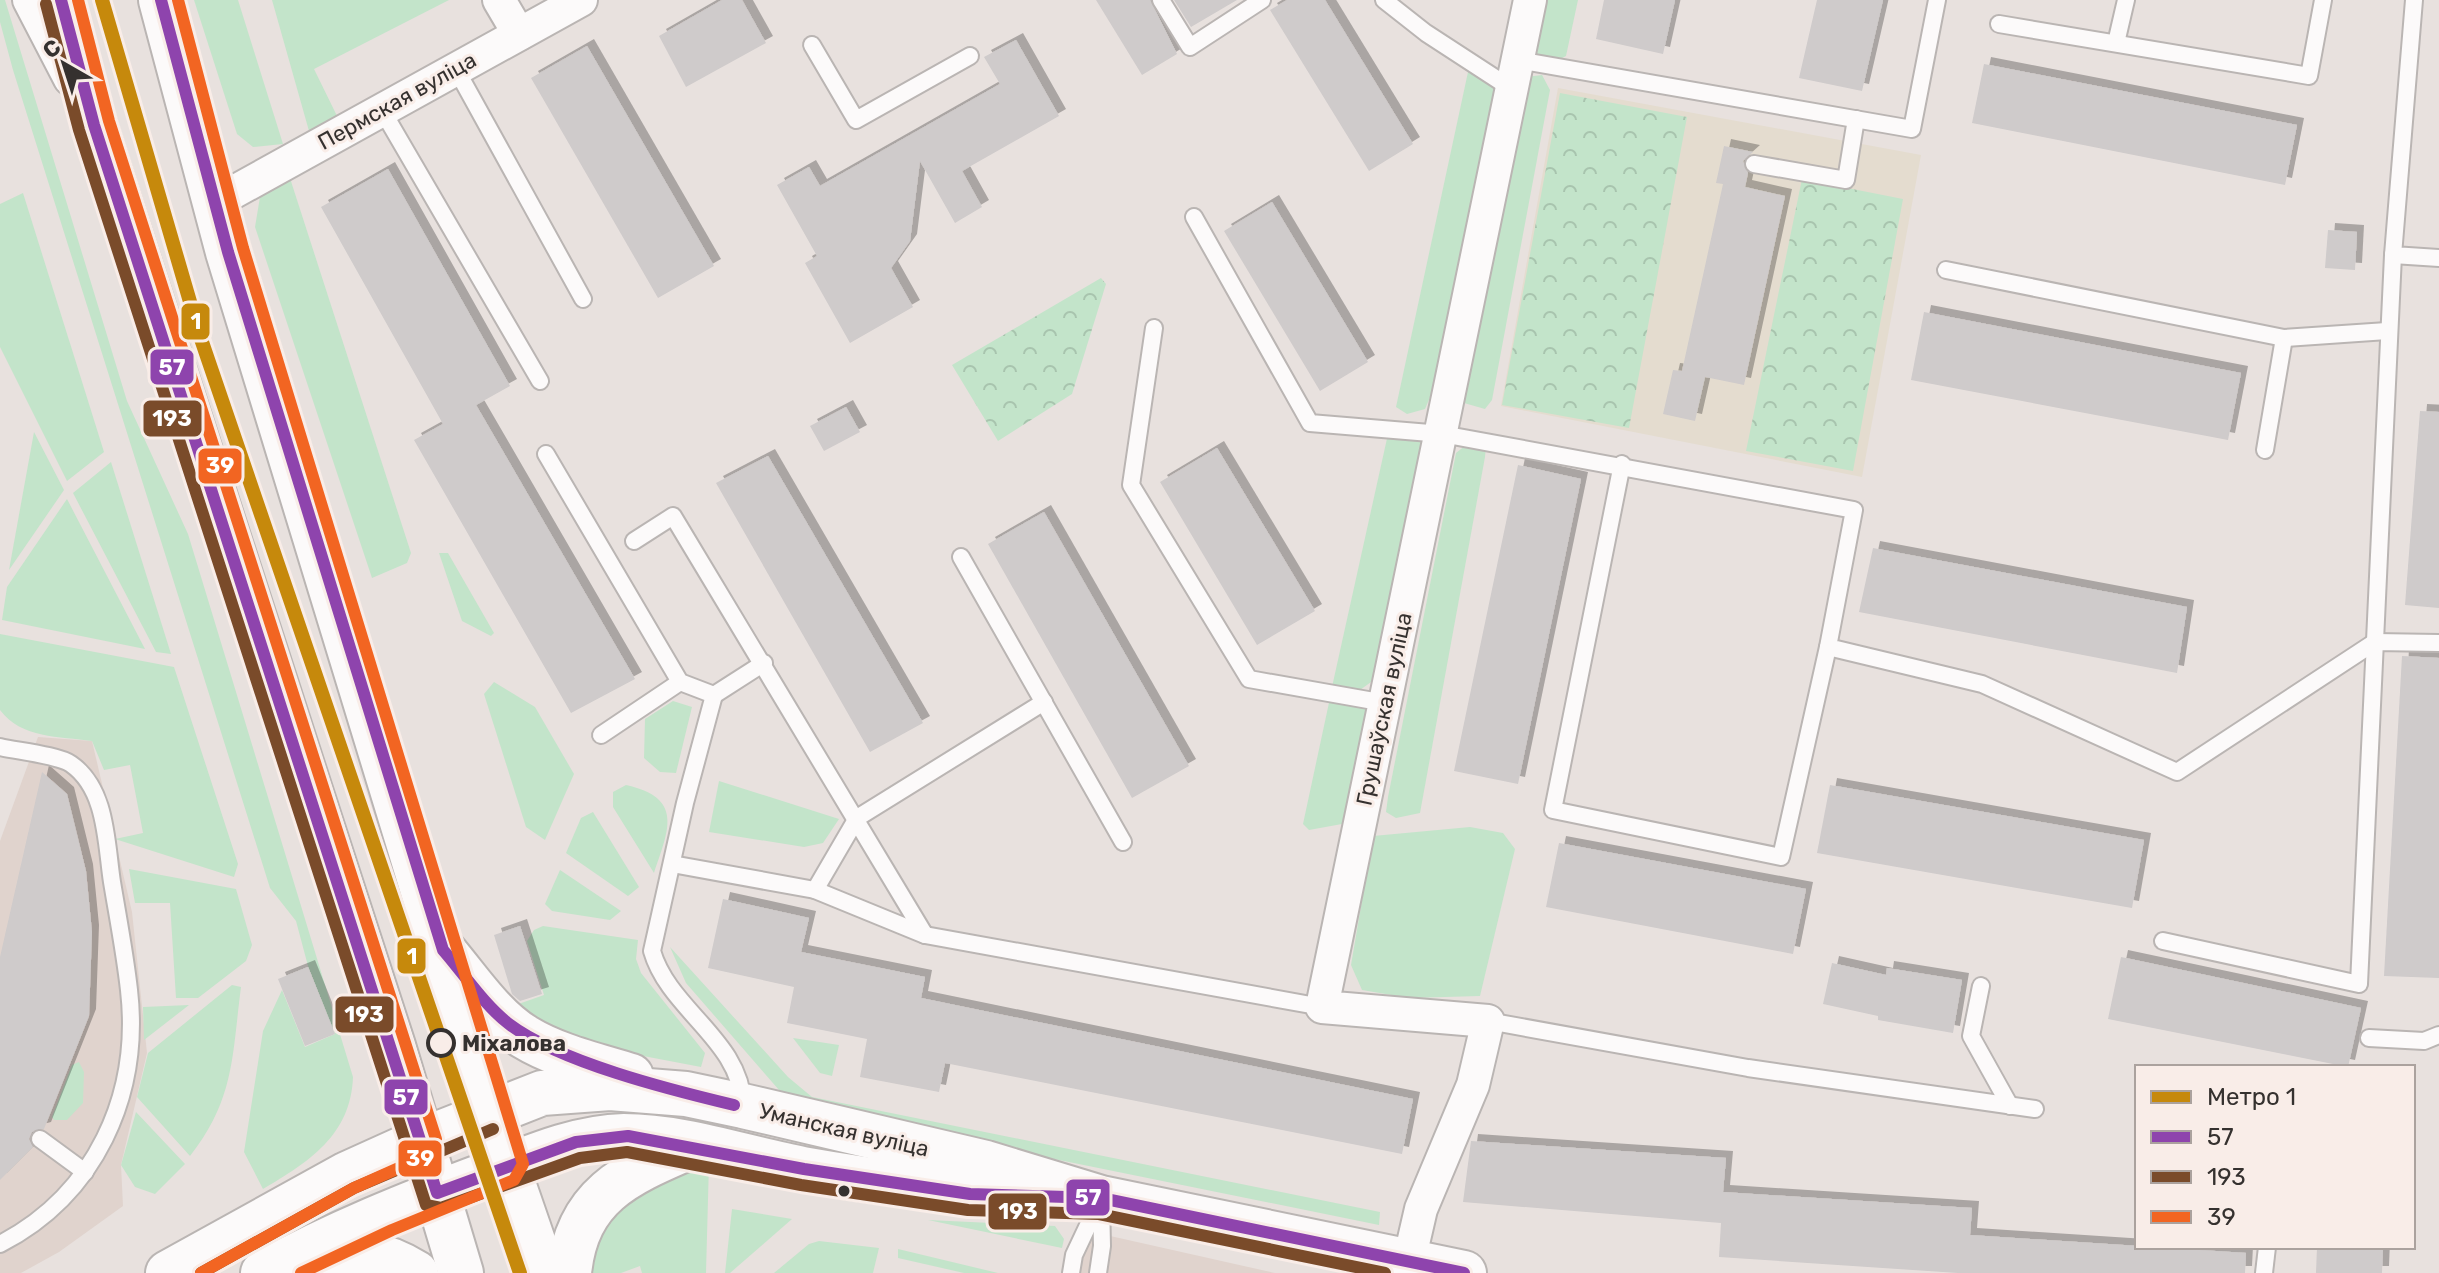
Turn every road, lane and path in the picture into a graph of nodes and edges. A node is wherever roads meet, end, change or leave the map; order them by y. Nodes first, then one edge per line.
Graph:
1 (29, 0) edge
2 (61, 0) edge
3 (161, 0) edge
4 (499, 0) edge
5 (581, 0) edge
6 (1161, 0) edge
7 (1262, 0) edge
8 (1384, 0) edge
9 (1530, 0) edge
10 (1937, 0) edge
11 (2126, 0) edge
12 (2323, 0) edge
13 (2414, 0) edge
14 (1240, 6) edge
15 (1999, 24) dead end
16 (519, 34) junction
17 (2116, 43) junction
18 (812, 45) dead end
19 (970, 56) dead end
20 (456, 69) junction
21 (1515, 75) junction
22 (382, 110) junction
23 (1856, 119) junction
24 (94, 125) junction
25 (1754, 164) dead end
26 (214, 203) junction
27 (1194, 217) dead end
28 (2393, 255) junction
29 (2439, 258) edge
30 (1946, 270) dead end
31 (583, 299) dead end
32 (1154, 328) dead end
33 (2387, 331) junction
34 (2284, 338) junction
35 (540, 381) dead end
36 (1442, 434) junction
37 (2265, 450) dead end
38 (546, 454) dead end
39 (1622, 464) junction
40 (634, 541) dead end
41 (961, 557) dead end
42 (2375, 642) junction
43 (2439, 643) edge
44 (1828, 647) junction
45 (764, 663) junction
46 (680, 682) junction
47 (714, 695) junction
48 (1044, 702) junction
49 (1385, 703) junction
50 (601, 735) dead end
51 (0, 747) edge
52 (857, 818) junction
53 (1123, 842) dead end
54 (672, 864) junction
55 (815, 890) junction
56 (925, 935) junction
57 (2163, 941) dead end
58 (443, 950) junction
59 (1981, 986) dead end
60 (1322, 1007) junction
61 (1488, 1021) junction
62 (2439, 1035) edge
63 (2369, 1038) dead end
64 (686, 1094) junction
65 (743, 1106) junction
66 (2010, 1106) junction
67 (2035, 1109) dead end
68 (491, 1112) junction
69 (40, 1139) dead end
70 (420, 1141) junction
71 (692, 1146) junction
72 (507, 1166) junction
73 (85, 1172) junction
74 (437, 1193) junction
75 (1101, 1198) junction
76 (0, 1244) edge
77 (2267, 1249) edge
78 (1409, 1261) junction
79 (265, 1271) edge
80 (168, 1273) edge
81 (416, 1273) edge
82 (461, 1273) edge
83 (544, 1273) edge
84 (569, 1273) edge
85 (1071, 1273) edge
86 (1098, 1273) edge
87 (1464, 1273) edge
88 (2264, 1273) edge

1 - 24 street
2 - 24 main road
3 - 26 main road
4 - 16 street
5 - 16 street, Пермская вуліца
6 - 14 lane
7 - 14 lane
8 - 21 lane
9 - 21 street, Грушаўская вуліца
10 - 23 lane
11 - 17 lane
12 - 17 lane
13 - 28 lane
15 - 17 lane
16 - 20 street, Пермская вуліца
18 - 19 lane
20 - 22 street, Пермская вуліца
20 - 31 lane
21 - 23 lane
21 - 36 street, Грушаўская вуліца
22 - 26 street, Пермская вуліца
22 - 35 lane
23 - 25 lane
24 - 70 main road
26 - 58 main road
27 - 36 lane
28 - 29 lane
28 - 33 lane
30 - 34 lane
32 - 49 lane
33 - 34 lane
33 - 42 lane
34 - 37 lane
36 - 39 lane
36 - 49 street, Грушаўская вуліца
38 - 46 lane
39 - 44 lane
39 - 44 lane
40 - 45 lane
41 - 48 lane
42 - 43 lane
42 - 44 lane
42 - 57 lane
45 - 47 lane
45 - 52 lane
46 - 47 lane
46 - 50 lane
47 - 54 lane
48 - 52 lane
48 - 53 lane
49 - 60 street, Грушаўская вуліца
51 - 73 lane
52 - 55 lane
52 - 56 lane
54 - 55 lane
54 - 65 lane
55 - 56 lane
56 - 60 lane
58 - 64 main road
58 - 68 main road
59 - 66 lane
60 - 61 street
61 - 66 lane
61 - 78 street
62 - 63 lane
64 - 65 main road, Уманская вуліца
64 - 68 main road, Уманская вуліца
65 - 75 main road, Уманская вуліца
66 - 67 lane
68 - 70 main road, Уманская вуліца
68 - 72 main road
69 - 73 lane
70 - 74 main road
70 - 80 main road, Уманская вуліца
71 - 72 main road, Уманская вуліца
71 - 75 main road, Уманская вуліца
71 - 84 main road
72 - 74 main road, Уманская вуліца
72 - 83 main road
73 - 76 lane
74 - 79 main road, Уманская вуліца
74 - 82 main road
75 - 78 main road, Уманская вуліца
75 - 85 lane
75 - 86 lane
77 - 88 lane
78 - 87 main road, Уманская вуліца
79 - 81 main road

